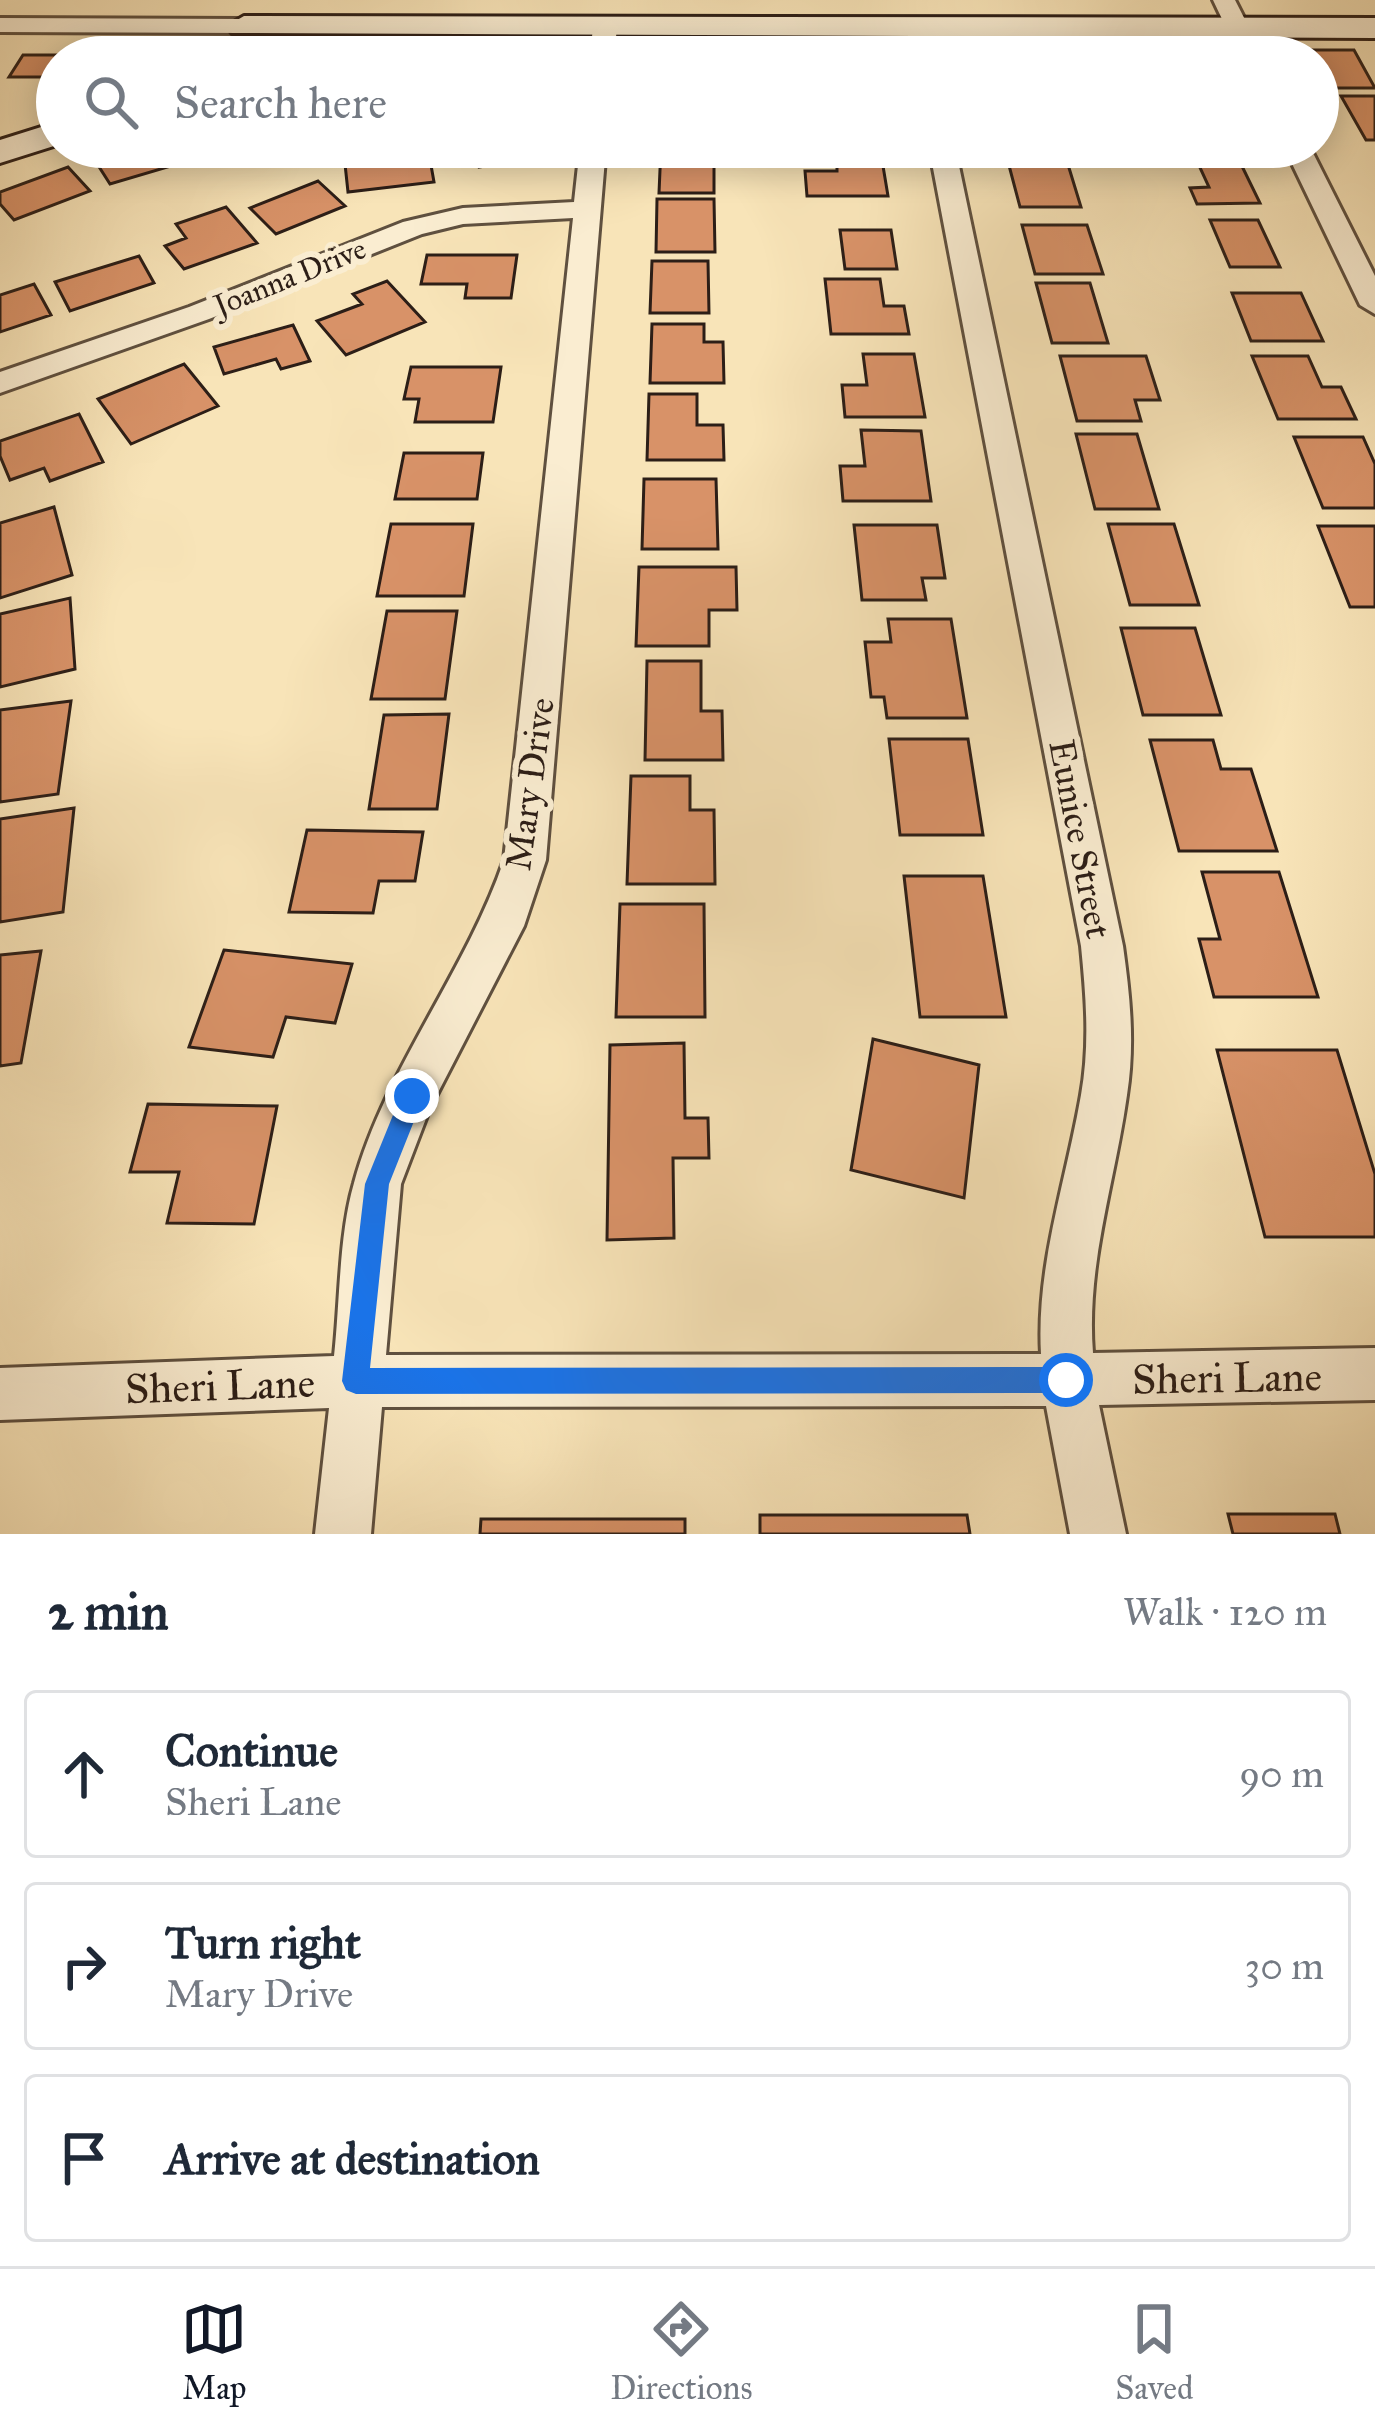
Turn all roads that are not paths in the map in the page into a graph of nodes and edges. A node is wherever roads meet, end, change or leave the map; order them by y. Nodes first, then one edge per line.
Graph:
1 (252, 13) edge
2 (0, 25) edge
3 (1238, 28) edge
4 (1375, 28) edge
5 (231, 36) edge
6 (531, 36) edge
7 (1057, 36) edge
8 (36, 140) edge
9 (0, 152) edge
10 (591, 168) edge
11 (947, 168) edge
12 (1307, 168) edge
13 (587, 209) junction
14 (1375, 305) edge
15 (0, 382) edge
16 (1375, 1374) edge
17 (1066, 1380) junction
18 (356, 1381) junction
19 (0, 1394) edge
20 (343, 1534) edge
21 (1098, 1534) edge

1 - 2 street
1 - 5 street
1 - 6 street
3 - 4 street
3 - 7 street
8 - 9 street
10 - 13 street, Mary Drive
11 - 17 street, Eunice Street
12 - 14 street
13 - 15 street, Joanna Drive
13 - 18 street, Mary Drive
16 - 17 street, Sheri Lane
17 - 18 street, Sheri Lane
17 - 21 street, Eunice Street
18 - 19 street, Sheri Lane
18 - 20 street, Mary Drive

